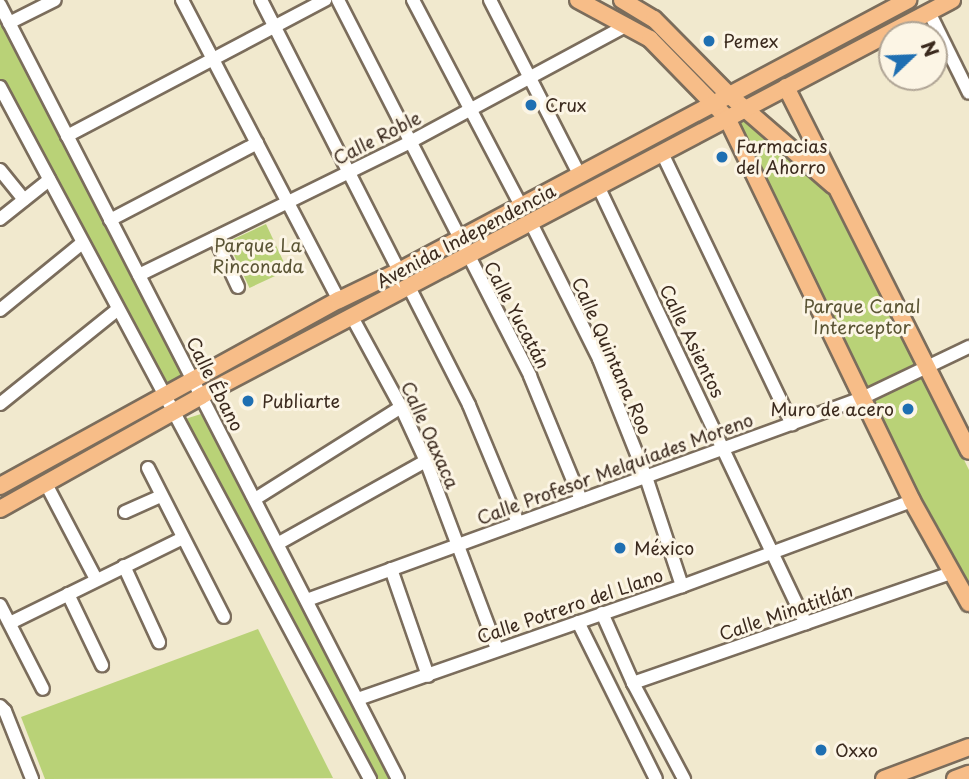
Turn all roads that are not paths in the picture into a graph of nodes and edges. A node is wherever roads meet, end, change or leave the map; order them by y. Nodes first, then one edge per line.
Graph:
1 (55, 0) edge
2 (182, 0) edge
3 (261, 0) edge
4 (325, 0) edge
5 (338, 0) edge
6 (413, 0) edge
7 (491, 0) edge
8 (578, 0) edge
9 (622, 0) edge
10 (645, 0) edge
11 (951, 0) edge
12 (901, 2) edge
13 (0, 5) edge
14 (929, 12) junction
15 (654, 19) junction
16 (909, 21) edge
17 (911, 21) edge
18 (9, 23) junction
19 (274, 26) junction
20 (627, 26) junction
21 (878, 38) edge
22 (213, 59) junction
23 (530, 78) junction
24 (0, 87) edge
25 (786, 87) junction
26 (969, 93) edge
27 (729, 95) junction
28 (713, 103) junction
29 (471, 109) junction
30 (745, 109) junction
31 (727, 118) junction
32 (67, 136) junction
33 (410, 142) junction
34 (257, 143) junction
35 (662, 153) junction
36 (0, 170) edge
37 (349, 172) junction
38 (579, 174) junction
39 (49, 180) junction
40 (599, 188) junction
41 (840, 191) junction
42 (23, 200) junction
43 (288, 201) junction
44 (521, 206) junction
45 (0, 219) edge
46 (110, 220) junction
47 (531, 223) junction
48 (215, 238) junction
49 (459, 239) junction
50 (81, 244) junction
51 (467, 257) junction
52 (399, 271) junction
53 (139, 275) junction
54 (238, 287) dead end
55 (409, 288) junction
56 (339, 300) junction
57 (0, 310) edge
58 (117, 310) junction
59 (352, 317) junction
60 (969, 347) edge
61 (928, 368) junction
62 (193, 379) junction
63 (201, 396) junction
64 (163, 397) junction
65 (862, 398) junction
66 (0, 404) edge
67 (401, 407) junction
68 (172, 412) junction
69 (792, 424) junction
70 (724, 448) junction
71 (969, 451) edge
72 (426, 461) junction
73 (148, 468) dead end
74 (646, 477) junction
75 (45, 482) junction
76 (0, 486) edge
77 (161, 496) junction
78 (255, 499) junction
79 (581, 500) junction
80 (912, 501) junction
81 (0, 509) edge
82 (125, 512) dead end
83 (518, 523) junction
84 (183, 538) junction
85 (279, 543) junction
86 (458, 545) junction
87 (773, 552) junction
88 (124, 566) junction
89 (391, 569) junction
90 (950, 573) junction
91 (96, 579) junction
92 (682, 586) junction
93 (68, 594) junction
94 (307, 600) junction
95 (969, 603) edge
96 (0, 605) edge
97 (602, 613) junction
98 (224, 617) dead end
99 (578, 622) junction
100 (10, 623) junction
101 (806, 623) junction
102 (159, 642) dead end
103 (497, 649) junction
104 (102, 665) dead end
105 (428, 676) junction
106 (633, 683) junction
107 (43, 689) dead end
108 (358, 699) junction
109 (2, 710) edge
110 (969, 747) edge
111 (969, 774) edge
112 (32, 779) edge
113 (370, 779) edge
114 (398, 779) edge
115 (656, 779) edge
116 (684, 779) edge
117 (884, 779) edge
118 (955, 779) edge

1 - 18 street
2 - 22 street
3 - 19 street
4 - 19 street
5 - 33 street, Calle Yucatán
6 - 29 street
7 - 23 street
8 - 20 main road
9 - 15 main road
10 - 15 street
11 - 14 main road, Avenida Independencia
12 - 16 street
12 - 27 main road, Avenida Independencia
13 - 18 street, Calle Ébano
14 - 17 main road, Avenida Independencia
14 - 26 street
15 - 27 main road
18 - 32 street, Calle Ébano
19 - 22 street
19 - 37 street
20 - 23 street, Calle Roble
20 - 28 main road
21 - 25 main road, Avenida Independencia
22 - 32 street
22 - 34 street
23 - 29 street, Calle Roble
23 - 38 street
24 - 39 street
25 - 30 main road, Avenida Independencia
25 - 41 main road
27 - 28 main road, Avenida Independencia
27 - 30 main road
28 - 31 main road
28 - 38 main road, Avenida Independencia
29 - 33 street, Calle Roble
29 - 44 street
30 - 31 main road, Avenida Independencia
30 - 41 main road
31 - 35 main road, Avenida Independencia
31 - 65 main road
32 - 46 street, Calle Ébano
33 - 37 street, Calle Roble
33 - 49 street, Calle Yucatán
34 - 43 street
34 - 46 street
35 - 40 main road, Avenida Independencia
35 - 69 street
36 - 42 street
37 - 43 street, Calle Roble
37 - 52 street
38 - 44 main road, Avenida Independencia
39 - 42 street
39 - 50 street
40 - 47 main road, Avenida Independencia
40 - 70 street, Calle Asientos
41 - 61 main road
42 - 45 street
43 - 48 street, Calle Roble
43 - 56 street
44 - 49 main road, Avenida Independencia
46 - 53 street, Calle Ébano
47 - 51 main road, Avenida Independencia
47 - 74 street, Calle Quintana Roo
48 - 53 street, Calle Roble
48 - 54 street
49 - 51 street, Calle Yucatán
49 - 52 main road, Avenida Independencia
50 - 57 street
50 - 58 street
51 - 55 main road, Avenida Independencia
51 - 79 street, Calle Yucatán
52 - 56 main road, Avenida Independencia
53 - 62 street, Calle Ébano
55 - 59 main road, Avenida Independencia
55 - 83 street
56 - 62 main road, Avenida Independencia
58 - 64 street
58 - 66 street
59 - 63 main road, Avenida Independencia
59 - 67 street, Calle Oaxaca
60 - 61 street, Calle Profesor Melquíades Moreno
61 - 65 street, Calle Profesor Melquíades Moreno
61 - 71 main road
62 - 63 street, Calle Ébano
62 - 64 main road, Avenida Independencia
63 - 68 main road, Avenida Independencia
63 - 78 street, Calle Ébano
64 - 68 street
64 - 76 main road, Avenida Independencia
65 - 69 street, Calle Profesor Melquíades Moreno
65 - 80 main road
67 - 72 street, Calle Oaxaca
67 - 78 street
68 - 75 main road, Avenida Independencia
68 - 113 street
69 - 70 street, Calle Profesor Melquíades Moreno
70 - 74 street, Calle Profesor Melquíades Moreno
70 - 87 street, Calle Asientos
72 - 85 street
72 - 86 street, Calle Oaxaca
73 - 77 street
74 - 79 street, Calle Profesor Melquíades Moreno
74 - 92 street, Calle Quintana Roo
75 - 81 main road, Avenida Independencia
75 - 91 street
77 - 82 street
77 - 84 street
78 - 85 street, Calle Ébano
79 - 83 street, Calle Profesor Melquíades Moreno
80 - 87 street, Calle Potrero del Llano
80 - 90 main road
83 - 86 street, Calle Profesor Melquíades Moreno
84 - 88 street
84 - 98 street
85 - 94 street, Calle Ébano
86 - 89 street, Calle Profesor Melquíades Moreno
86 - 103 street, Calle Oaxaca
87 - 92 street, Calle Potrero del Llano
87 - 101 street, Calle Asientos
88 - 91 street
88 - 102 street
89 - 94 street, Calle Profesor Melquíades Moreno
89 - 105 street
90 - 95 main road
90 - 101 street, Calle Minatitlán
91 - 93 street
92 - 97 street, Calle Potrero del Llano
93 - 100 street
93 - 104 street
94 - 108 street, Calle Ébano
96 - 100 street
97 - 99 street, Calle Potrero del Llano
97 - 106 street
99 - 103 street, Calle Potrero del Llano
99 - 115 street
100 - 107 street
101 - 106 street, Calle Minatitlán
103 - 105 street, Calle Potrero del Llano
105 - 108 street, Calle Potrero del Llano
106 - 116 street
108 - 114 street, Calle Ébano
109 - 112 street
110 - 117 main road
111 - 118 main road

